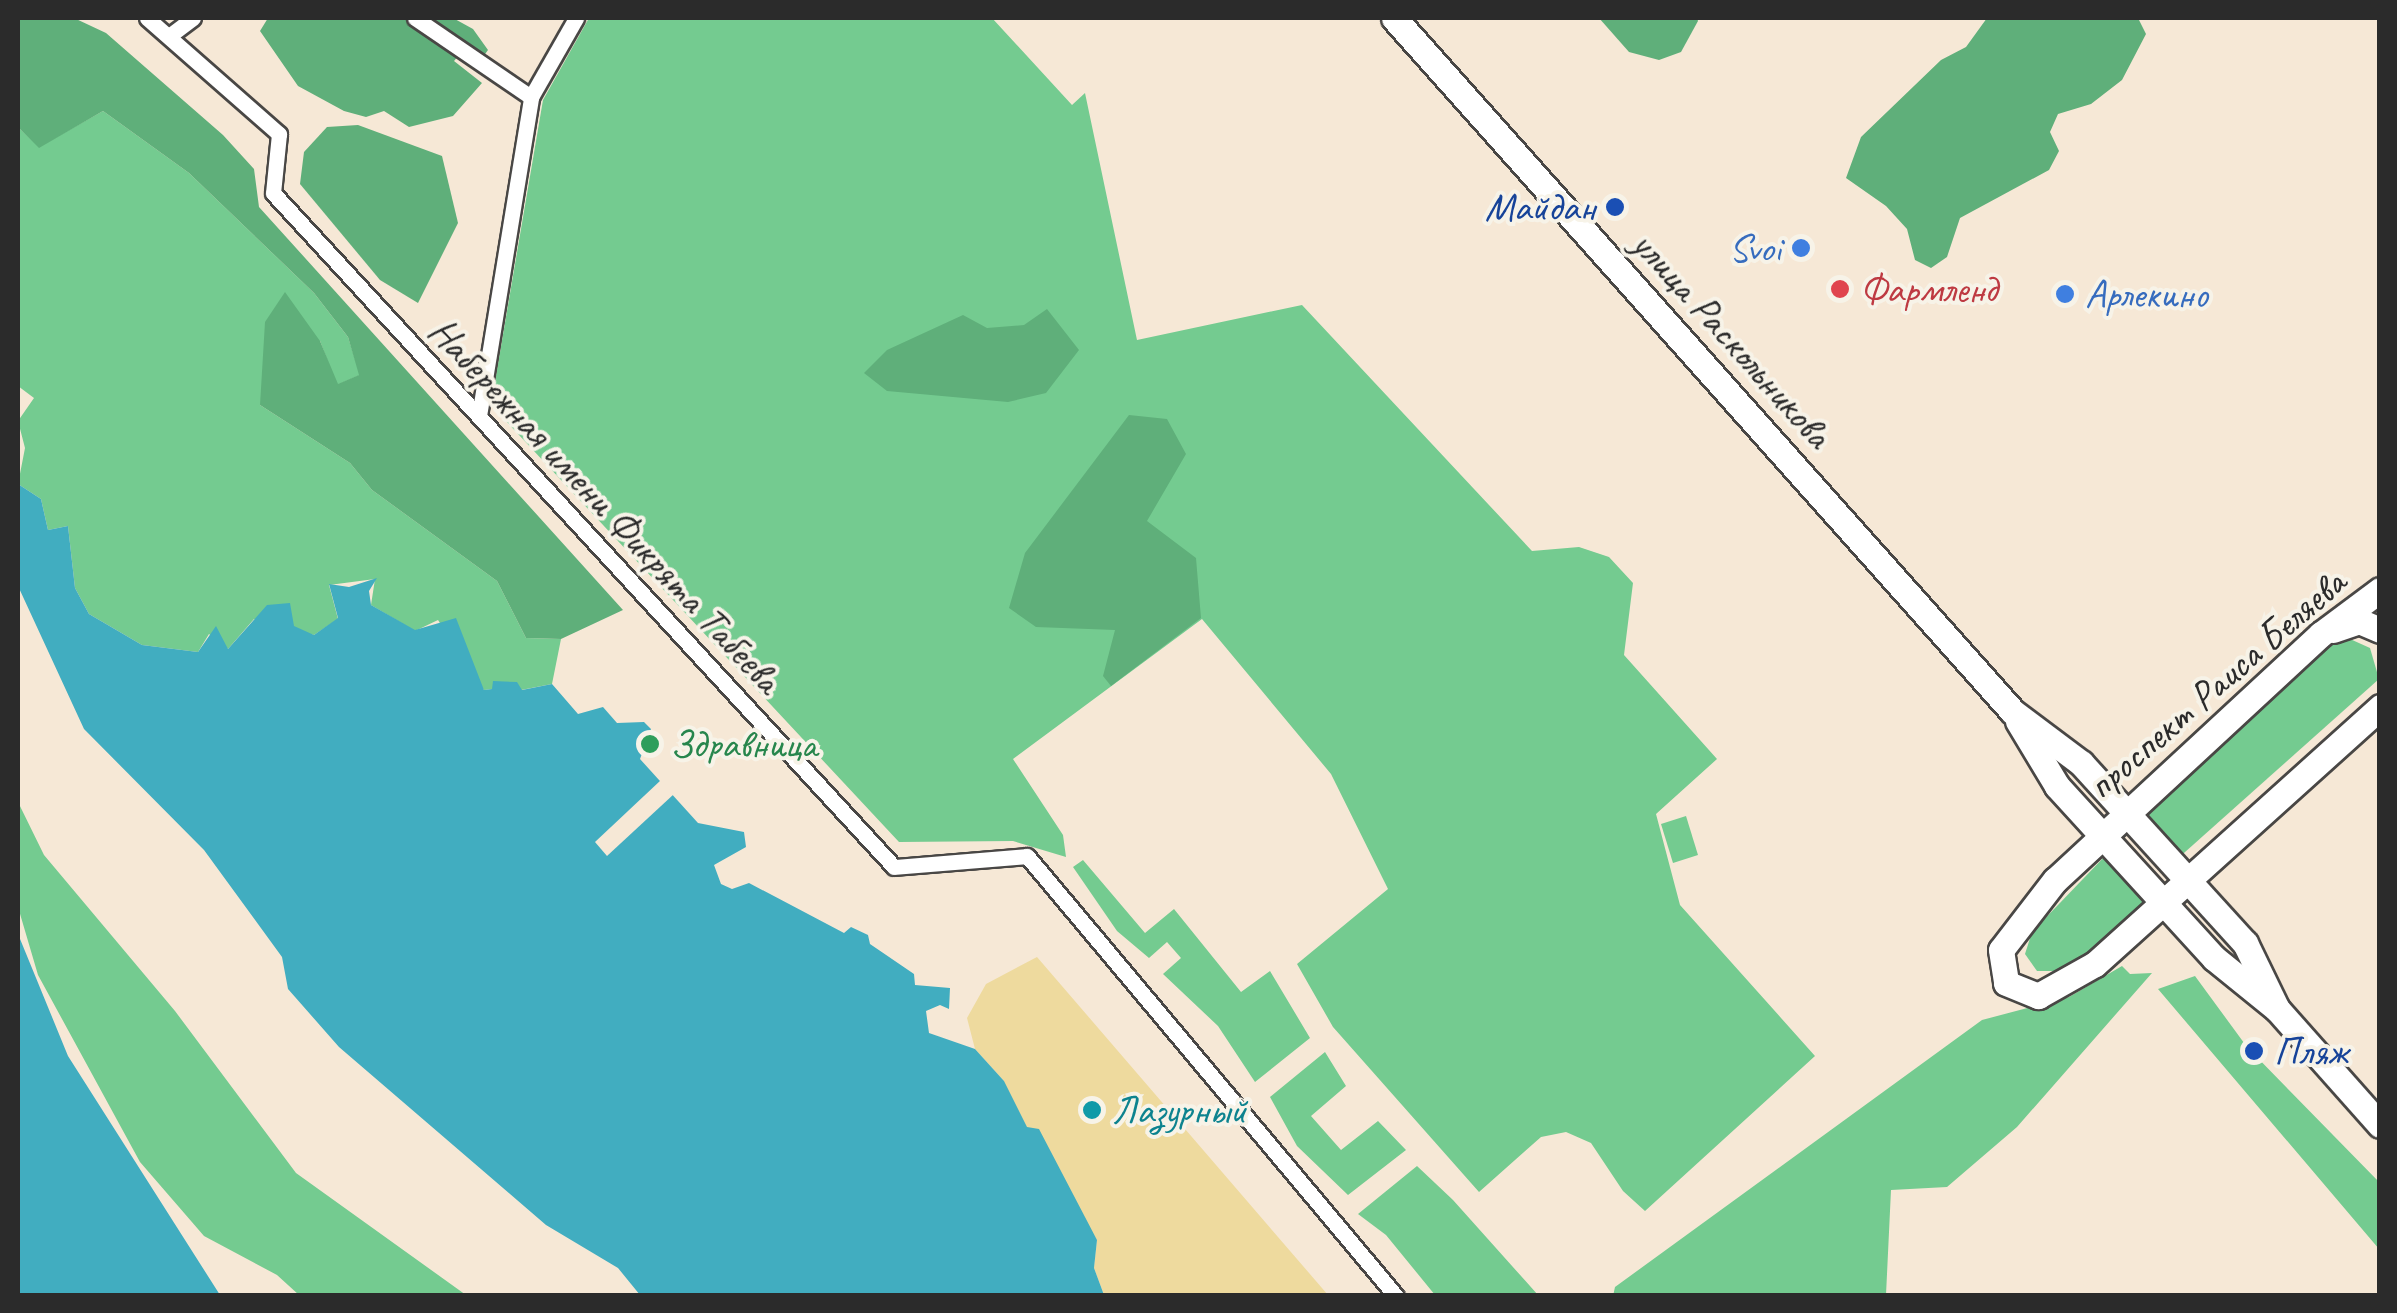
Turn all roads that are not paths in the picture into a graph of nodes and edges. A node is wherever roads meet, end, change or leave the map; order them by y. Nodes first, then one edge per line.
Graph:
1 (147, 18) edge
2 (193, 18) edge
3 (414, 18) edge
4 (576, 18) edge
5 (1394, 18) edge
6 (169, 36) junction
7 (531, 97) junction
8 (480, 416) junction
9 (2380, 590) edge
10 (2380, 630) edge
11 (2321, 634) junction
12 (2380, 706) edge
13 (2013, 712) junction
14 (2126, 814) junction
15 (2102, 834) junction
16 (2187, 881) junction
17 (2163, 904) junction
18 (2278, 1009) junction
19 (2380, 1125) edge
20 (1396, 1296) edge

1 - 6 street, Набережная имени Фикрята Табеева
2 - 6 street
3 - 7 street
4 - 7 street
5 - 13 street, улица Раскольникова
6 - 8 street, Набережная имени Фикрята Табеева
7 - 8 street
8 - 20 street, Набережная имени Фикрята Табеева
9 - 11 street, проспект Раиса Беляева
10 - 11 street
11 - 14 street, проспект Раиса Беляева
12 - 16 street
13 - 14 street, улица Раскольникова
13 - 15 street, улица Раскольникова
14 - 15 street, проспект Раиса Беляева
14 - 16 street, улица Раскольникова
15 - 17 street, улица Раскольникова
15 - 17 street, проспект Раиса Беляева
16 - 17 street
16 - 18 street, улица Раскольникова
17 - 18 street, улица Раскольникова
18 - 19 street, улица Раскольникова

